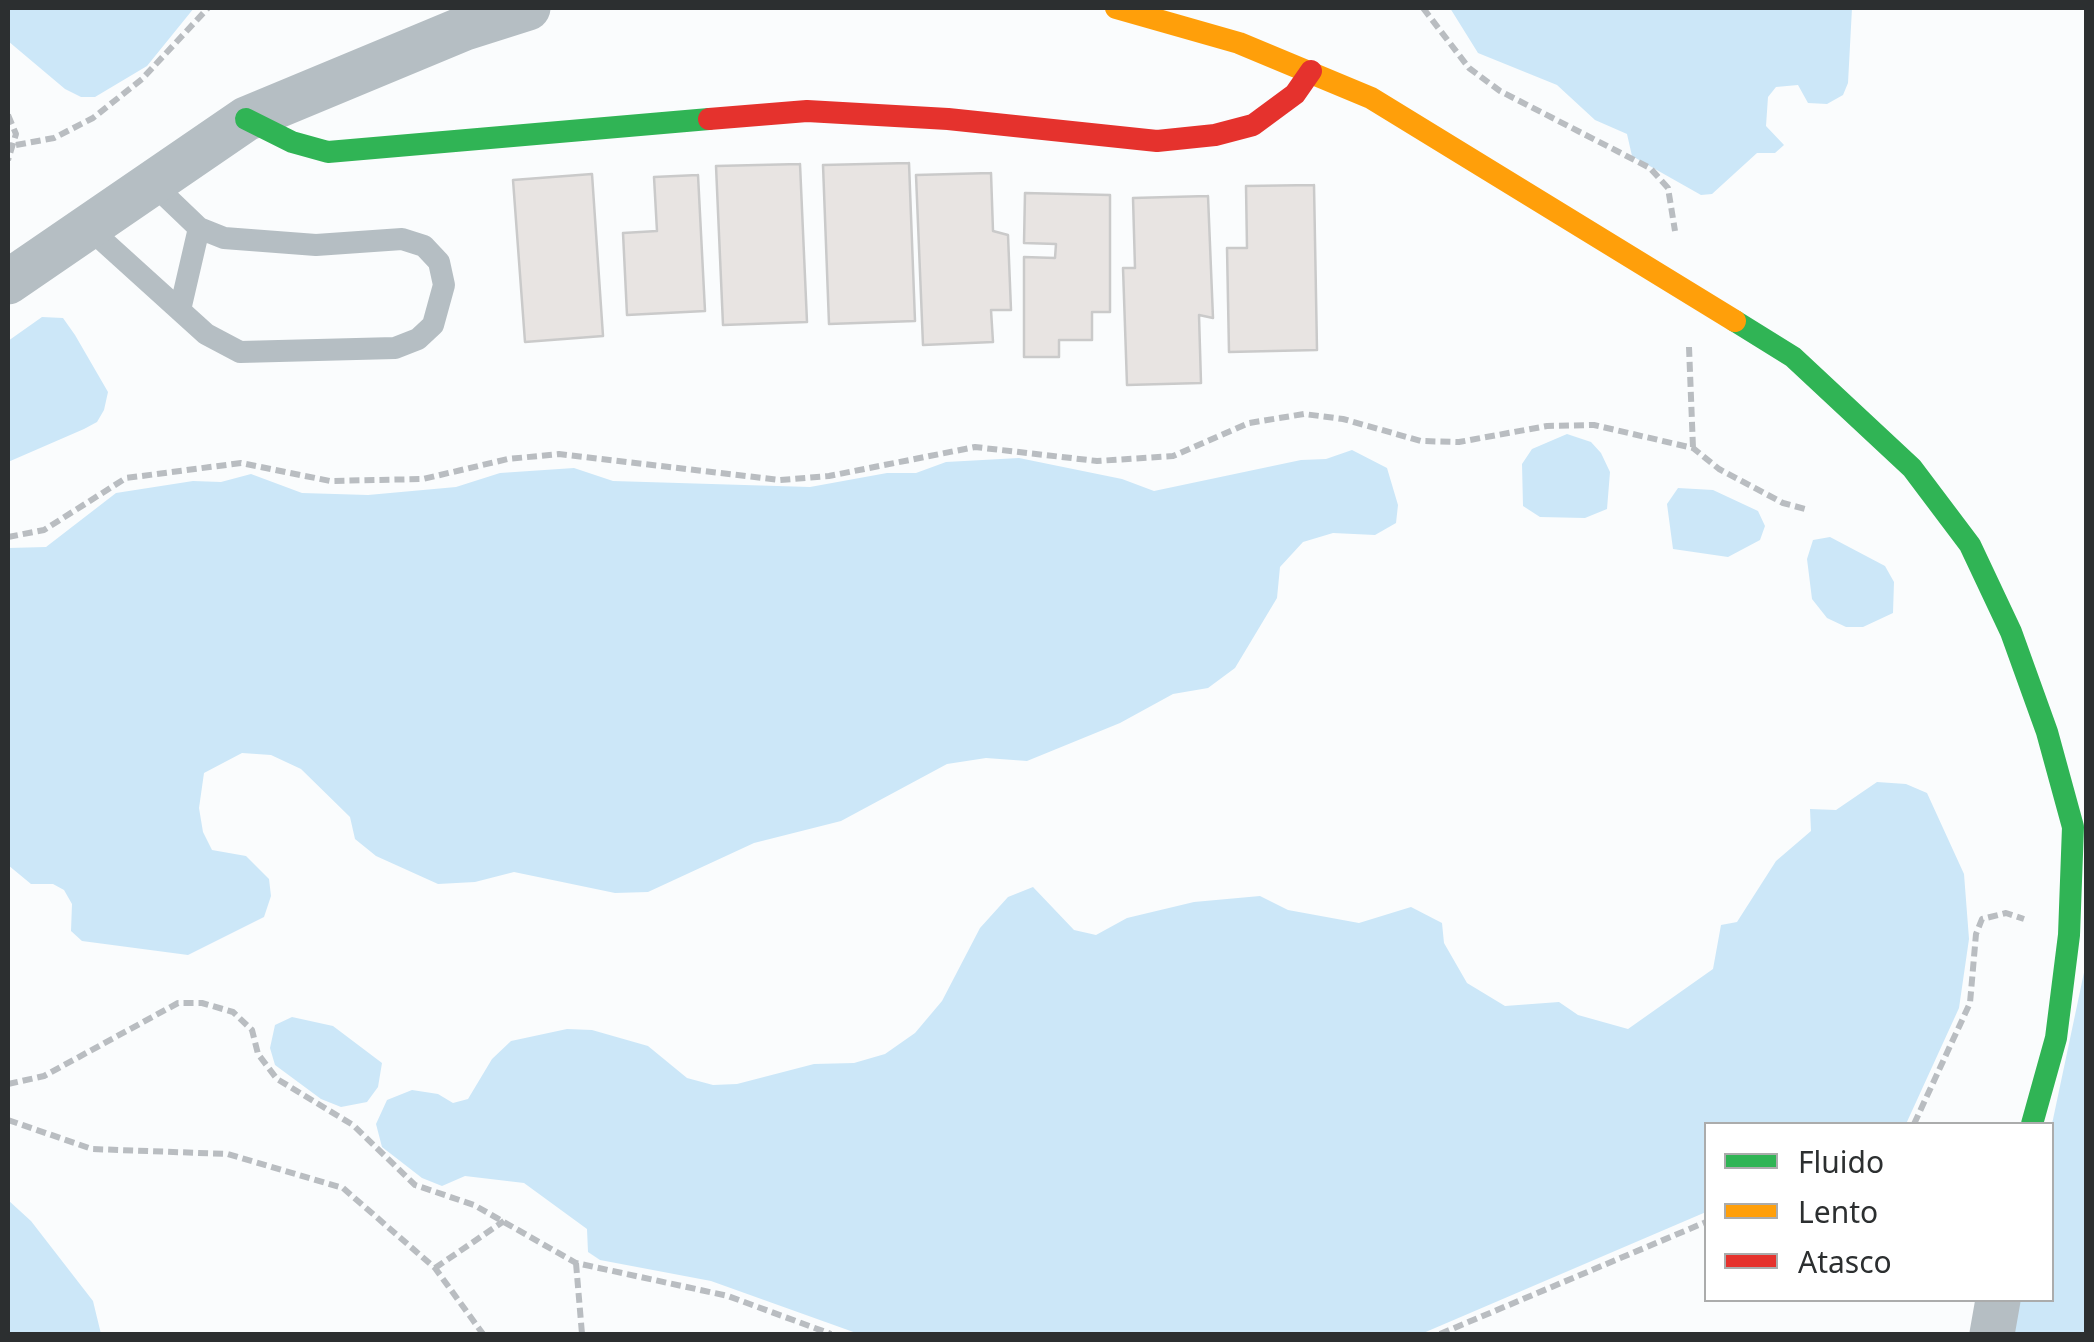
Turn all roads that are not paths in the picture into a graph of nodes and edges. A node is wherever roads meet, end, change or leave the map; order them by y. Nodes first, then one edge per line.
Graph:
1 (528, 8) edge
2 (1116, 8) edge
3 (1311, 70) junction
4 (246, 119) junction
5 (153, 184) junction
6 (199, 228) junction
7 (90, 229) junction
8 (8, 282) edge
9 (180, 310) junction
10 (2033, 1122) edge
11 (1998, 1302) edge
12 (1992, 1334) edge

1 - 4 street
2 - 3 street
3 - 4 street
3 - 10 street
4 - 5 street
5 - 6 lane
5 - 7 street
6 - 9 lane
6 - 9 lane
7 - 8 street
7 - 9 lane
11 - 12 street

